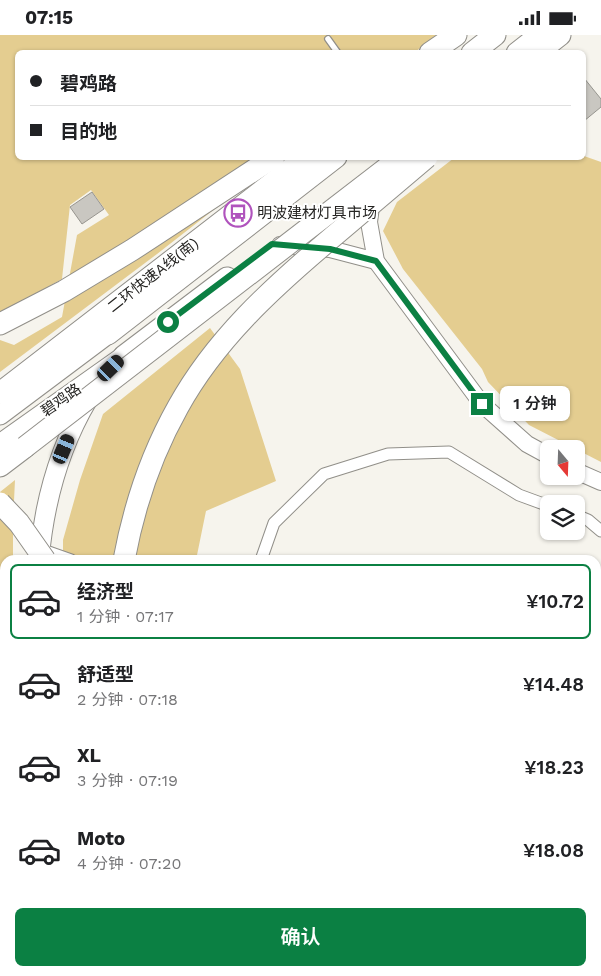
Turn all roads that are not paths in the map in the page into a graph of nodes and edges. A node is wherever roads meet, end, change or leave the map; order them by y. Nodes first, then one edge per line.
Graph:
1 (456, 35) edge
2 (464, 35) edge
3 (495, 35) edge
4 (540, 35) edge
5 (560, 35) edge
6 (576, 35) edge
7 (328, 39) dead end
8 (336, 50) edge
9 (434, 50) edge
10 (446, 50) edge
11 (476, 50) edge
12 (522, 50) edge
13 (541, 50) edge
14 (558, 50) edge
15 (269, 160) edge
16 (302, 160) edge
17 (332, 160) edge
18 (397, 160) edge
19 (423, 160) edge
20 (380, 161) edge
21 (272, 244) junction
22 (376, 261) junction
23 (0, 324) edge
24 (108, 334) joint
25 (124, 356) junction
26 (0, 393) edge
27 (0, 415) edge
28 (0, 444) edge
29 (540, 450) edge
30 (0, 466) edge
31 (585, 475) edge
32 (601, 482) edge
33 (0, 503) edge
34 (540, 503) edge
35 (585, 519) edge
36 (601, 531) edge
37 (38, 555) edge
38 (40, 555) edge
39 (125, 555) edge
40 (262, 555) edge

1 - 9 highway
2 - 10 highway
3 - 11 highway
4 - 12 highway
5 - 13 highway
6 - 14 highway
7 - 8 lane
15 - 23 highway
16 - 26 highway, 二环快速A线(南)
17 - 24 highway, 碧鸡路
18 - 30 highway, bridge
19 - 39 highway, bridge
20 - 21 highway, 碧鸡路
20 - 22 street
21 - 22 street
21 - 25 highway, 碧鸡路
22 - 29 street
24 - 27 main road, 碧鸡路
25 - 28 main road, 碧鸡路
25 - 38 main road
31 - 32 street
33 - 37 highway, bridge
34 - 40 street
35 - 36 street

